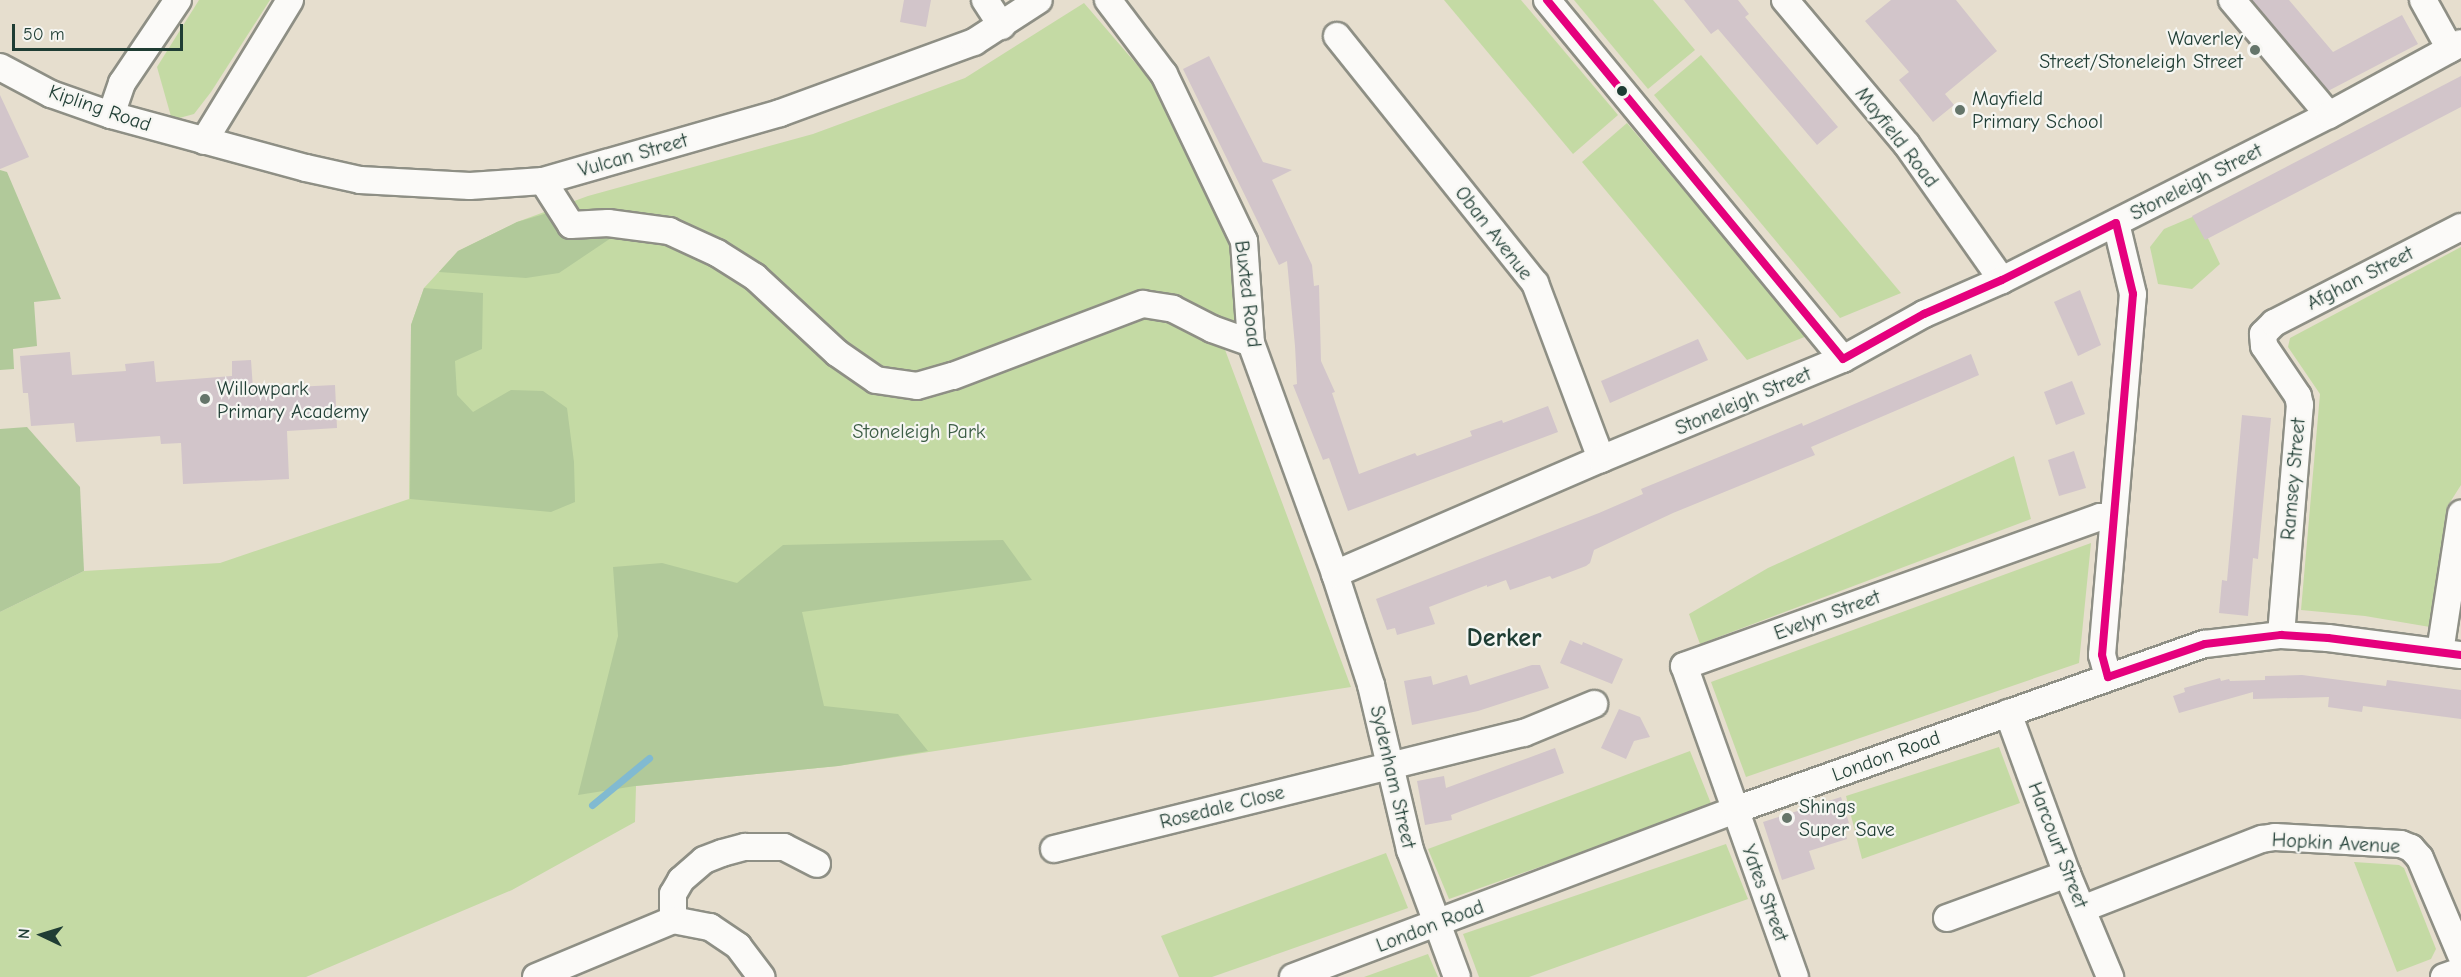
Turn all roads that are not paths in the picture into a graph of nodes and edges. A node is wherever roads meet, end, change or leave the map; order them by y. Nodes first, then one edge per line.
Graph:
1 (178, 0) edge
2 (290, 0) edge
3 (985, 0) edge
4 (1039, 0) edge
5 (1108, 0) edge
6 (1547, 0) edge
7 (1785, 0) edge
8 (2232, 0) edge
9 (2423, 0) edge
10 (1002, 26) junction
11 (1337, 36) dead end
12 (2456, 46) edge
13 (0, 67) edge
14 (111, 114) junction
15 (2329, 115) junction
16 (204, 141) junction
17 (543, 181) junction
18 (2116, 223) junction
19 (2461, 226) edge
20 (2002, 280) junction
21 (2263, 334) joint
22 (1251, 343) junction
23 (1843, 359) junction
24 (1601, 459) junction
25 (2461, 514) edge
26 (2113, 517) junction
27 (1335, 574) junction
28 (2280, 635) junction
29 (2451, 654) edge
30 (2108, 677) junction
31 (1594, 704) dead end
32 (2008, 713) junction
33 (1390, 765) junction
34 (1735, 810) junction
35 (1054, 849) dead end
36 (817, 864) dead end
37 (2067, 874) junction
38 (2082, 909) junction
39 (1947, 918) dead end
40 (673, 920) junction
41 (1437, 923) junction
42 (2461, 956) edge
43 (2461, 971) edge
44 (536, 977) edge
45 (761, 977) edge
46 (1293, 977) edge
47 (1457, 977) edge
48 (1795, 977) edge
49 (2110, 977) edge
50 (2444, 977) edge

1 - 14 street
2 - 16 street
3 - 10 street
4 - 10 street, Vulcan Street
5 - 22 street, Buxted Road
6 - 23 street
7 - 20 street, Mayfield Road
8 - 15 street
9 - 12 street
10 - 17 street, Vulcan Street
11 - 24 street, Oban Avenue
12 - 15 street, Stoneleigh Street
13 - 14 street, Kipling Road
14 - 16 street, Kipling Road
15 - 18 street, Stoneleigh Street
16 - 17 street, Vulcan Street
17 - 22 street
18 - 20 street, Stoneleigh Street
18 - 26 street
19 - 21 street, Afghan Street
20 - 23 street, Stoneleigh Street
21 - 28 street, Ramsey Street
22 - 27 street, Buxted Road
23 - 24 street, Stoneleigh Street
24 - 27 street, Stoneleigh Street
25 - 29 street
26 - 30 street
26 - 34 street, Evelyn Street
27 - 33 street, Sydenham Street
28 - 29 street, London Road
28 - 30 street, London Road
30 - 32 street, London Road
31 - 33 street, Rosedale Close
32 - 34 street, London Road
32 - 37 street, Harcourt Street
33 - 35 street, Rosedale Close
33 - 41 street, Sydenham Street
34 - 41 street, London Road
34 - 48 street, Yates Street
36 - 40 street
37 - 38 street, Harcourt Street
37 - 39 street
38 - 42 street, Hopkin Avenue
38 - 49 street, Harcourt Street
40 - 44 street
40 - 45 street
41 - 46 street, London Road
41 - 47 street, Sydenham Street
43 - 50 street

